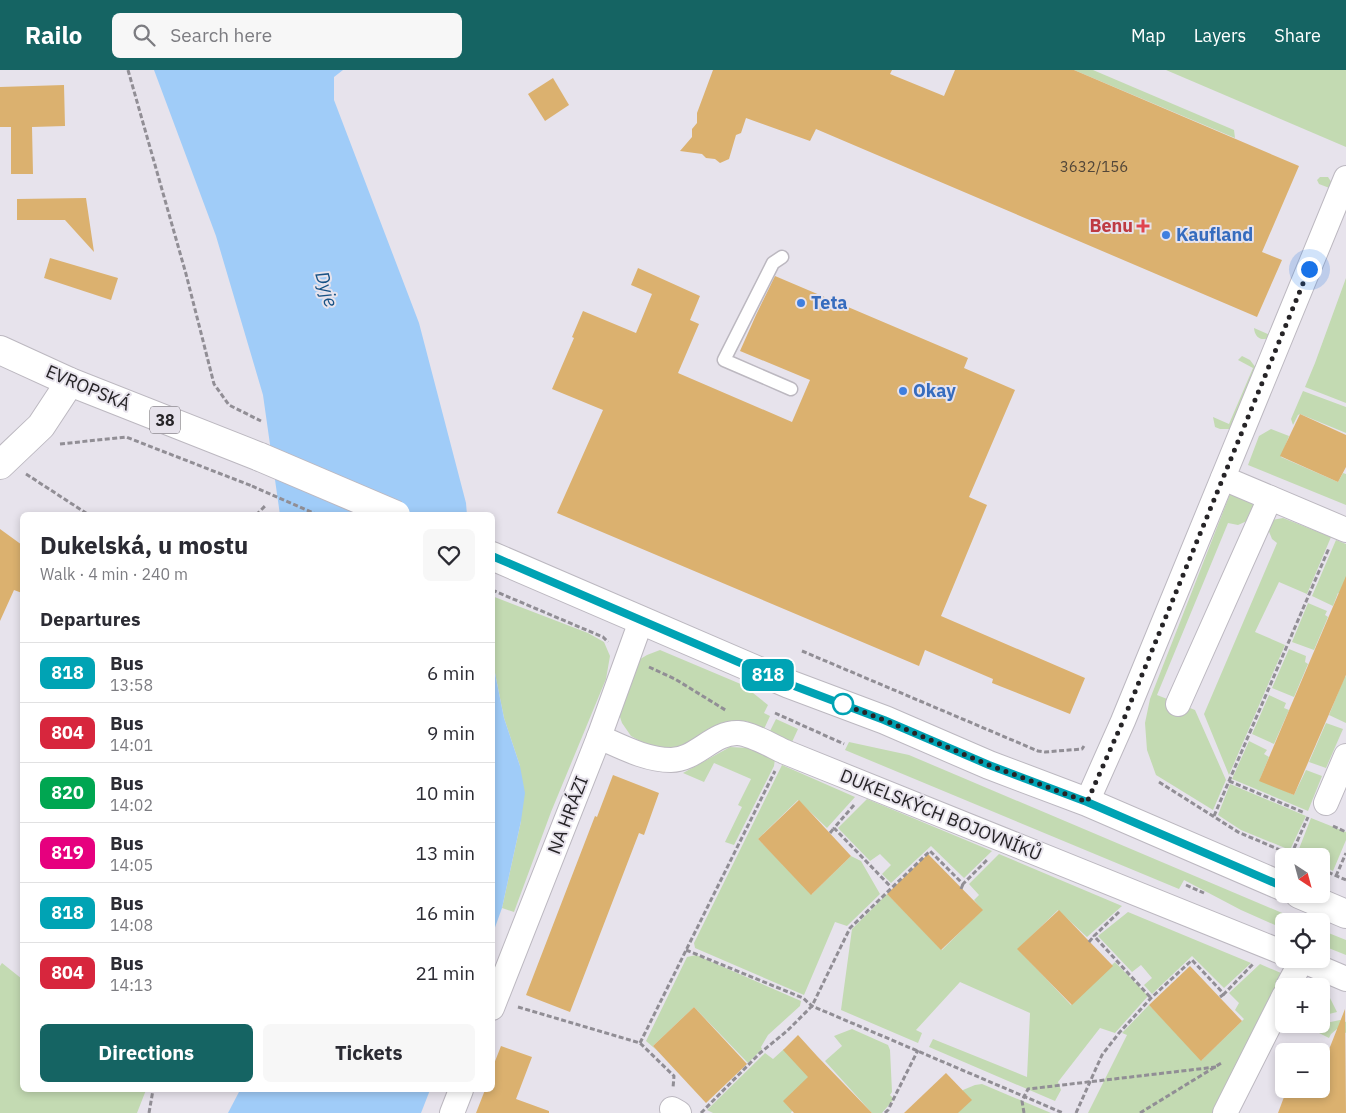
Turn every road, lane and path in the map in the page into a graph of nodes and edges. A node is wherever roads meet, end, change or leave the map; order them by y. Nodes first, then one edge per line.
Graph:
1 (128, 70) edge
2 (1346, 178) edge
3 (782, 257) dead end
4 (0, 350) edge
5 (70, 382) junction
6 (791, 389) dead end
7 (261, 421) dead end
8 (41, 426) junction
9 (2, 463) edge
10 (1223, 478) junction
11 (1270, 498) junction
12 (266, 505) dead end
13 (84, 512) edge
14 (259, 512) edge
15 (311, 512) edge
16 (389, 512) edge
17 (1342, 528) edge
18 (495, 557) edge
19 (495, 591) edge
20 (642, 620) junction
21 (802, 652) dead end
22 (628, 657) junction
23 (1178, 704) dead end
24 (775, 713) dead end
25 (734, 715) dead end
26 (599, 737) junction
27 (844, 744) dead end
28 (1082, 749) dead end
29 (1346, 756) edge
30 (777, 767) dead end
31 (1229, 781) junction
32 (1159, 782) dead end
33 (858, 801) dead end
34 (1087, 802) junction
35 (1322, 814) junction
36 (1214, 816) junction
37 (834, 828) junction
38 (1346, 832) edge
39 (830, 833) dead end
40 (1275, 848) edge
41 (1346, 853) edge
42 (990, 857) dead end
43 (1330, 873) edge
44 (1336, 876) junction
45 (1346, 880) edge
46 (1275, 883) edge
47 (963, 884) junction
48 (890, 887) junction
49 (961, 888) dead end
50 (1320, 903) edge
51 (1120, 912) dead end
52 (1346, 914) edge
53 (1094, 936) junction
54 (1089, 942) dead end
55 (1275, 949) edge
56 (686, 950) junction
57 (1257, 960) dead end
58 (1320, 968) edge
59 (1346, 979) edge
60 (1224, 994) junction
61 (1220, 997) dead end
62 (1151, 998) junction
63 (495, 1001) edge
64 (495, 1004) edge
65 (812, 1006) junction
66 (1275, 1014) edge
67 (640, 1043) junction
68 (918, 1050) junction
69 (1230, 1058) dead end
70 (1216, 1067) junction
71 (1090, 1082) junction
72 (153, 1092) edge
73 (460, 1092) edge
74 (1024, 1096) junction
75 (675, 1111) edge
76 (149, 1113) edge
77 (452, 1113) edge
78 (701, 1113) edge
79 (885, 1113) edge
80 (1024, 1113) edge
81 (1063, 1113) edge
82 (1076, 1113) edge
83 (1140, 1113) edge
84 (1225, 1113) edge

1 - 7 path
2 - 10 street
3 - 6 lane
4 - 5 main road, EVROPSKÁ / 38
5 - 8 main road
5 - 16 main road, EVROPSKÁ / 38, bridge
8 - 9 main road
8 - 15 path, bridge
9 - 13 path
10 - 11 street
10 - 34 street
11 - 17 street
11 - 23 street
12 - 14 path
17 - 31 path
18 - 20 main road
19 - 22 path
20 - 22 street, NA HRÁZI
20 - 34 main road
21 - 28 path
22 - 25 path
22 - 26 street, NA HRÁZI
24 - 27 path
26 - 55 street, DUKELSKÝCH BOJOVNÍKŮ
26 - 63 street, NA HRÁZI
29 - 35 street
30 - 56 path
31 - 35 path
31 - 36 path
32 - 36 path
33 - 37 path
34 - 46 main road
35 - 38 path
36 - 40 path
37 - 39 path
37 - 48 path
41 - 44 path
42 - 47 path
43 - 44 path
44 - 45 path
47 - 48 path
47 - 49 path
48 - 65 path
50 - 52 main road
51 - 53 path
53 - 54 path
53 - 62 path
56 - 65 path
56 - 67 path
57 - 60 path
58 - 59 street, DUKELSKÝCH BOJOVNÍKŮ
60 - 61 path
60 - 62 path
62 - 71 path
64 - 67 path
65 - 68 path
65 - 78 path
66 - 84 street
67 - 75 path
68 - 74 path
68 - 79 path
69 - 70 path
70 - 71 path
70 - 83 path
71 - 74 path
71 - 82 path
72 - 76 path
73 - 77 street
74 - 80 path
74 - 81 path

